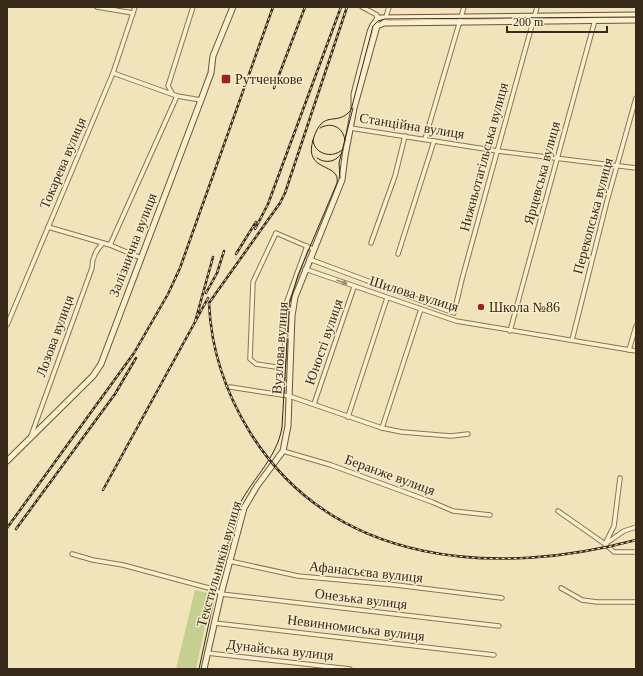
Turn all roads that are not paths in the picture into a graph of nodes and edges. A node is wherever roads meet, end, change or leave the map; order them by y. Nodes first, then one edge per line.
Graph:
1 (97, 7) edge
2 (135, 7) edge
3 (193, 7) edge
4 (233, 7) edge
5 (362, 7) edge
6 (389, 7) edge
7 (464, 7) edge
8 (537, 7) edge
9 (133, 13) junction
10 (636, 15) edge
11 (378, 18) junction
12 (534, 18) junction
13 (460, 19) junction
14 (385, 20) junction
15 (595, 20) junction
16 (636, 20) edge
17 (377, 26) junction
18 (113, 74) junction
19 (172, 93) junction
20 (177, 96) junction
21 (636, 98) edge
22 (201, 100) junction
23 (354, 108) junction
24 (350, 128) junction
25 (406, 136) junction
26 (425, 139) junction
27 (434, 142) junction
28 (498, 151) junction
29 (558, 158) junction
30 (618, 165) junction
31 (636, 168) edge
32 (48, 227) junction
33 (103, 243) junction
34 (371, 243) dead end
35 (110, 245) junction
36 (307, 246) junction
37 (313, 249) junction
38 (398, 254) dead end
39 (141, 258) junction
40 (309, 258) junction
41 (305, 269) junction
42 (354, 287) junction
43 (387, 298) junction
44 (421, 309) junction
45 (454, 313) joint
46 (7, 325) edge
47 (636, 326) edge
48 (510, 331) junction
49 (572, 340) junction
50 (629, 350) junction
51 (636, 351) edge
52 (283, 368) junction
53 (230, 387) dead end
54 (282, 396) junction
55 (289, 396) junction
56 (314, 404) junction
57 (348, 417) junction
58 (382, 428) junction
59 (468, 434) dead end
60 (30, 439) junction
61 (283, 451) junction
62 (7, 461) edge
63 (620, 478) dead end
64 (558, 511) dead end
65 (490, 515) dead end
66 (636, 528) edge
67 (605, 544) junction
68 (636, 552) edge
69 (72, 554) dead end
70 (229, 561) junction
71 (561, 588) dead end
72 (221, 594) junction
73 (502, 598) dead end
74 (636, 602) edge
75 (214, 622) junction
76 (499, 626) dead end
77 (207, 653) junction
78 (494, 655) dead end
79 (204, 669) edge
80 (350, 669) edge

1 - 9 street
2 - 9 street, Токарева вулиця
3 - 19 street
4 - 22 street, Залізнична вулиця
5 - 11 street
6 - 14 street
7 - 13 street
8 - 12 street, Нижньотагільська вулиця
9 - 18 street, Токарева вулиця
10 - 12 street
11 - 14 street
11 - 17 street, Вузлова вулиця
11 - 23 street, Вузлова вулиця
12 - 13 street
12 - 15 street
12 - 28 street, Нижньотагільська вулиця
13 - 14 street
13 - 26 street
14 - 17 street
15 - 16 street
15 - 29 street, Ярцевська вулиця
17 - 23 street, Вузлова вулиця
18 - 19 street
18 - 32 street, Токарева вулиця
19 - 20 street
20 - 22 street
20 - 35 street
21 - 30 street, Перекопська вулиця
22 - 39 street, Залізнична вулиця
23 - 24 street, Вузлова вулиця
24 - 25 street, Станційна вулиця
24 - 37 street, Вузлова вулиця
25 - 26 street, Станційна вулиця
25 - 34 street
26 - 27 street, Станційна вулиця
27 - 28 street, Станційна вулиця
27 - 38 street
28 - 29 street, Станційна вулиця
28 - 45 street, Нижньотагільська вулиця
29 - 30 street, Станційна вулиця
29 - 48 street, Ярцевська вулиця
30 - 31 street, Станційна вулиця
30 - 49 street, Перекопська вулиця
32 - 33 street
32 - 46 street, Токарева вулиця
33 - 35 street
33 - 60 street, Лозова вулиця
35 - 39 street
36 - 37 street, Вузлова вулиця
36 - 52 street
36 - 52 street, Вузлова вулиця
37 - 40 street, Вузлова вулиця
39 - 60 street, Залізнична вулиця
40 - 41 street, Вузлова вулиця
40 - 45 street, Шилова вулиця
41 -> 42 street, Шилова вулиця
41 - 55 street, Вузлова вулиця
42 - 43 street, Шилова вулиця
42 - 56 street, Юності вулиця
43 - 44 street, Шилова вулиця
43 - 57 street
44 - 48 street, Шилова вулиця
44 - 58 street
47 - 50 street
48 - 49 street, Шилова вулиця
49 - 50 street, Шилова вулиця
50 - 51 street, Шилова вулиця
52 - 54 street
53 - 54 street
54 - 55 street
55 - 56 street
55 - 61 street, Вузлова вулиця
56 - 57 street
57 - 58 street
58 - 59 street
60 - 62 street, Залізнична вулиця
61 - 65 street, Беранже вулиця
61 - 70 street, Текстильників вулиця
63 - 67 street
64 - 67 street
66 - 67 street
67 - 68 street
69 - 72 street, Онезька вулиця
70 - 72 street, Текстильників вулиця
70 - 73 street, Афанасьєва вулиця
71 - 74 street
72 - 75 street, Текстильників вулиця
72 - 76 street, Онезька вулиця
75 - 77 street, Текстильників вулиця
75 - 78 street, Невинномиська вулиця
77 - 79 street, Текстильників вулиця
77 - 80 street, Дунайська вулиця

